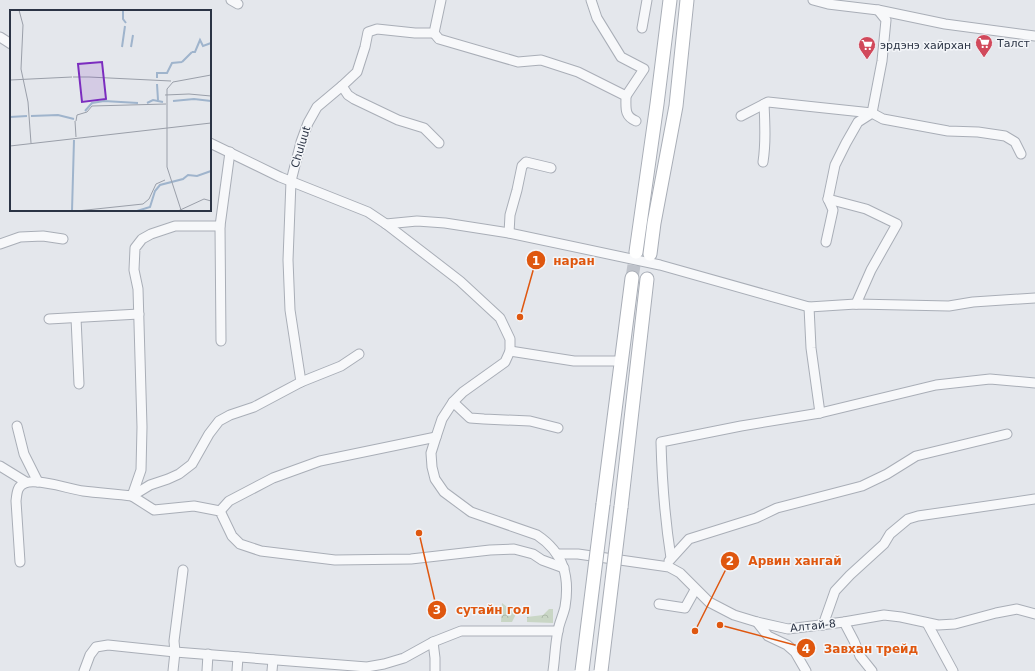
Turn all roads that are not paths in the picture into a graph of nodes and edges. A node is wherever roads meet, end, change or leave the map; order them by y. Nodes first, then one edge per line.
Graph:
1 (441, 0) edge
2 (591, 0) edge
3 (647, 0) edge
4 (670, 0) edge
5 (687, 0) edge
6 (812, 0) edge
7 (878, 10) junction
8 (642, 28) dead end
9 (434, 33) junction
10 (1035, 36) edge
11 (0, 37) edge
12 (10, 43) edge
13 (342, 86) junction
14 (626, 96) junction
15 (764, 104) junction
16 (872, 113) junction
17 (741, 116) dead end
18 (636, 121) dead end
19 (211, 143) edge
20 (439, 143) dead end
21 (230, 152) junction
22 (1021, 154) dead end
23 (763, 162) dead end
24 (551, 168) dead end
25 (291, 181) junction
26 (828, 199) junction
27 (386, 224) junction
28 (220, 226) junction
29 (509, 233) junction
30 (63, 239) dead end
31 (826, 242) dead end
32 (0, 244) edge
33 (636, 252) tunnel mouth
34 (650, 254) tunnel mouth
35 (632, 278) tunnel mouth
36 (647, 279) tunnel mouth
37 (1035, 298) edge
38 (856, 304) junction
39 (809, 307) junction
40 (139, 314) junction
41 (76, 318) junction
42 (49, 319) dead end
43 (221, 341) dead end
44 (510, 351) junction
45 (359, 354) dead end
46 (621, 362) junction
47 (301, 382) junction
48 (1035, 383) edge
49 (79, 384) dead end
50 (453, 402) junction
51 (820, 413) junction
52 (17, 426) dead end
53 (558, 428) dead end
54 (1008, 434) dead end
55 (436, 437) junction
56 (0, 466) edge
57 (26, 482) junction
58 (38, 482) junction
59 (132, 496) junction
60 (1035, 499) edge
61 (220, 511) junction
62 (558, 554) junction
63 (671, 558) junction
64 (20, 562) dead end
65 (664, 566) junction
66 (564, 568) junction
67 (183, 570) dead end
68 (695, 590) junction
69 (659, 604) dead end
70 (1034, 615) edge
71 (757, 622) junction
72 (844, 622) junction
73 (927, 623) junction
74 (823, 625) junction
75 (558, 631) junction
76 (433, 642) junction
77 (175, 652) junction
78 (208, 654) junction
79 (238, 657) junction
80 (273, 660) junction
81 (801, 667) edge
82 (342, 668) edge
83 (84, 671) edge
84 (173, 671) edge
85 (207, 671) edge
86 (237, 671) edge
87 (272, 671) edge
88 (435, 671) edge
89 (553, 671) edge
90 (582, 671) edge
91 (601, 671) edge
92 (806, 671) edge
93 (872, 671) edge
94 (954, 671) edge

1 - 9 street
2 - 14 street
3 - 8 street
4 - 33 main road
5 - 34 main road
6 - 7 street
7 - 10 street
7 - 16 street
9 - 13 street, Chuluut
9 - 14 street
11 - 12 street
13 - 20 street
13 - 25 street, Chuluut
14 - 18 street
15 - 16 street
15 - 17 street
15 - 23 street
16 - 22 street
16 - 26 street
19 - 21 street
21 - 25 street
21 - 28 street
24 - 29 street
25 - 27 street
25 - 47 street, Chuluut
26 - 31 street
26 - 38 street
27 - 29 street
27 - 44 street
28 - 40 street
28 - 43 street
29 - 39 street
30 - 32 street
35 - 46 main road
36 - 91 main road, bridge
37 - 38 street
38 - 39 street
39 - 51 street
40 - 41 street
40 - 59 street
41 - 42 street
41 - 49 street
44 - 46 street
44 - 50 street
45 - 47 street
46 - 90 main road, bridge
47 - 59 street
48 - 51 street
50 - 53 street
50 - 55 street
51 - 63 street
52 - 58 street
54 - 63 street
55 - 61 street
55 - 62 street
56 - 57 street
57 - 58 street
57 - 64 street
58 - 59 street
59 - 61 street
60 - 74 street
61 - 66 street
62 - 65 street, Алтай-8
62 - 66 street
63 - 65 street
65 - 68 street, Алтай-8
66 - 75 street
67 - 77 street
68 - 69 street
68 - 71 street, Алтай-8
70 - 73 street, Алтай-8
71 - 74 street, Алтай-8
71 - 81 street
72 - 73 street, Алтай-8
72 - 74 street, Алтай-8
72 - 93 street
73 - 94 street
75 - 76 street
75 - 89 street
76 - 82 street
76 - 88 street
77 - 78 street
77 - 83 street
77 - 84 street
78 - 79 street
78 - 85 street
79 - 80 street
79 - 86 street
80 - 82 street
80 - 87 street
81 - 92 street

